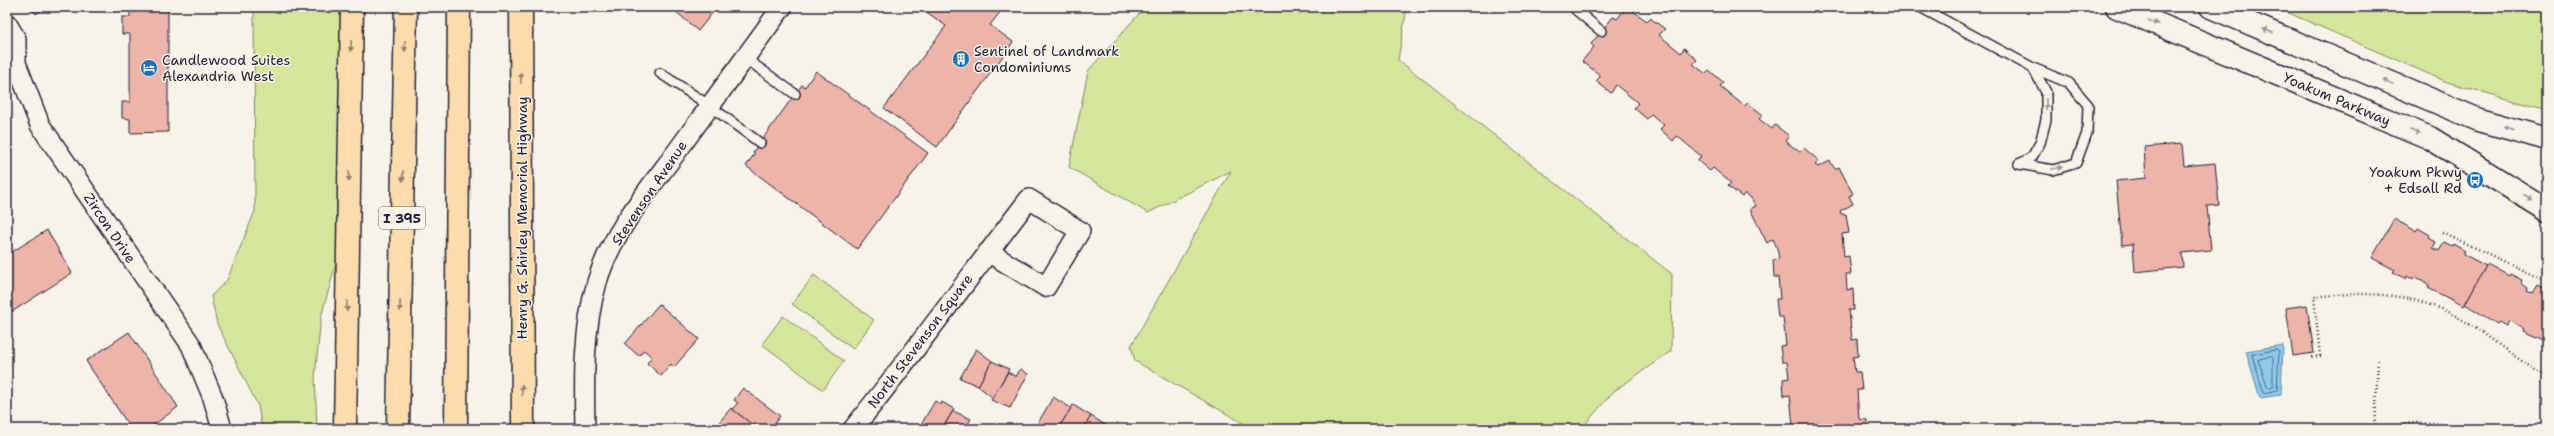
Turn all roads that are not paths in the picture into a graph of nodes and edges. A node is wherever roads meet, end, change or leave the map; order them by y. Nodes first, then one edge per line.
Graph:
1 (352, 7) edge
2 (406, 7) edge
3 (459, 7) edge
4 (521, 7) edge
5 (782, 7) edge
6 (1920, 7) edge
7 (2117, 7) edge
8 (2211, 7) edge
9 (1576, 10) dead end
10 (7, 24) edge
11 (1601, 31) dead end
12 (745, 58) junction
13 (11, 65) edge
14 (2033, 68) junction
15 (660, 73) dead end
16 (795, 94) dead end
17 (710, 106) junction
18 (2547, 139) edge
19 (760, 143) dead end
20 (2547, 210) edge
21 (988, 252) junction
22 (222, 429) edge
23 (345, 429) edge
24 (398, 429) edge
25 (456, 429) edge
26 (523, 429) edge
27 (585, 429) edge
28 (853, 429) edge

1 -> 23 highway
2 -> 24 highway, I 395
3 - 25 highway
26 -> 4 highway, Henry G. Shirley Memorial Highway
5 - 12 street, Stevenson Avenue
6 - 14 lane
7 -> 20 street, Yoakum Parkway
18 -> 8 street
9 - 11 lane
10 - 13 street, Zircon Drive
12 - 16 lane
12 - 17 street, Stevenson Avenue
13 - 22 street, Zircon Drive
14 -> 14 lane
15 - 17 lane
17 - 19 lane
17 - 27 street, Stevenson Avenue
21 - 21 street, North Stevenson Square
21 - 28 street, North Stevenson Square

